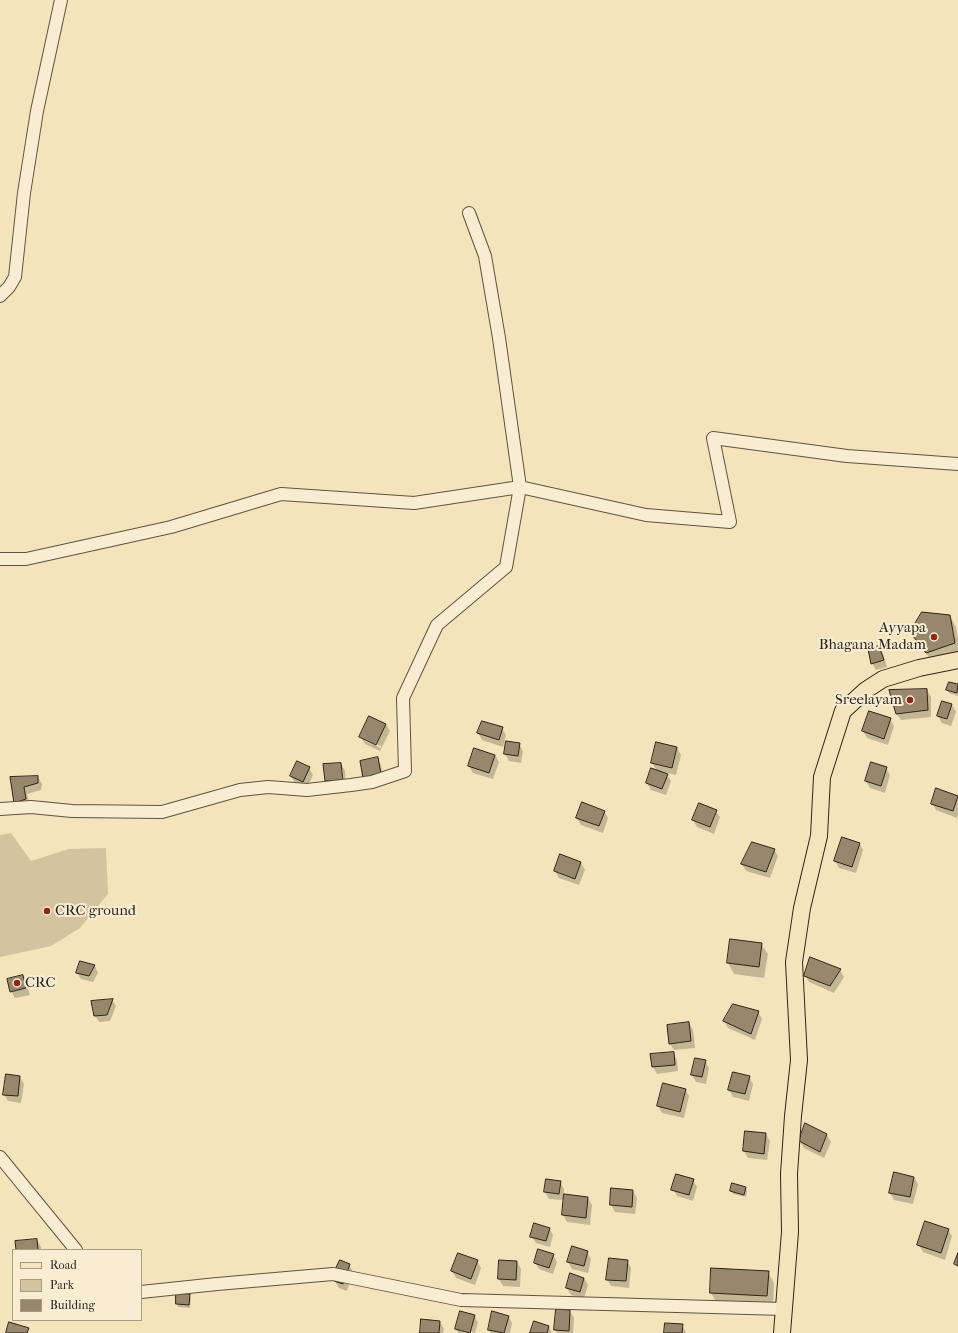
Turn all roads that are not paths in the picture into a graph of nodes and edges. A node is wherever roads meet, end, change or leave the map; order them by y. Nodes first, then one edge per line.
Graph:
1 (61, 0) edge
2 (469, 213) dead end
3 (0, 296) edge
4 (958, 464) edge
5 (520, 487) junction
6 (0, 559) edge
7 (958, 660) edge
8 (0, 809) edge
9 (0, 1158) edge
10 (75, 1249) edge
11 (142, 1292) edge
12 (784, 1308) junction
13 (782, 1333) edge

1 - 3 street
2 - 5 street
4 - 5 street
5 - 6 street
5 - 8 street
7 - 12 main road
9 - 10 street
11 - 12 street
12 - 13 main road

